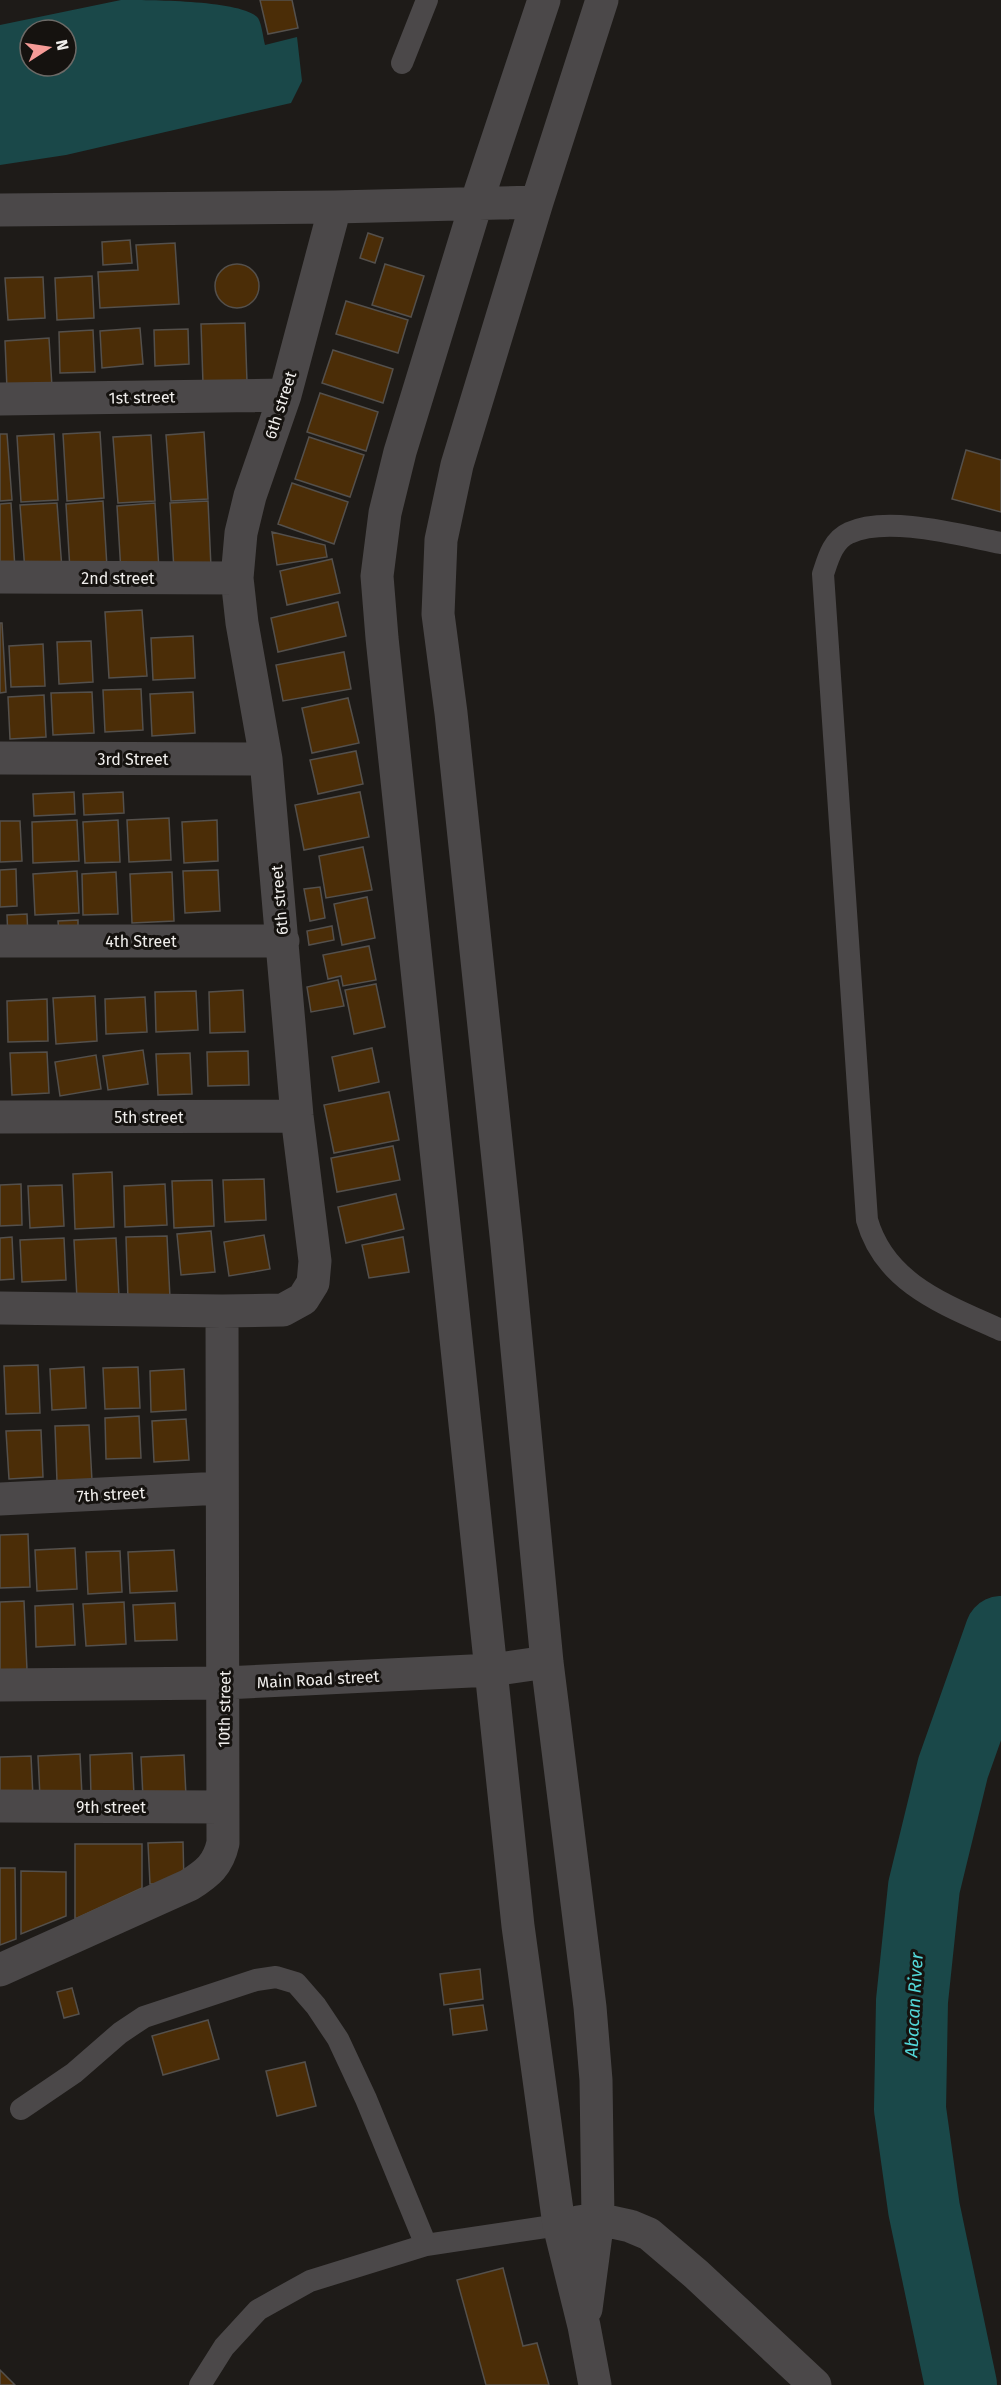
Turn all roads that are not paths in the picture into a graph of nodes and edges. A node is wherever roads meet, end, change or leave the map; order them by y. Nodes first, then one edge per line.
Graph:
1 (427, 0) edge
2 (544, 0) edge
3 (602, 0) edge
4 (402, 63) dead end
5 (537, 202) junction
6 (477, 204) junction
7 (335, 207) junction
8 (0, 210) edge
9 (285, 394) junction
10 (0, 399) edge
11 (1001, 543) edge
12 (0, 577) edge
13 (237, 579) junction
14 (0, 758) edge
15 (266, 759) junction
16 (0, 940) edge
17 (283, 941) junction
18 (297, 1116) junction
19 (0, 1118) edge
20 (0, 1308) edge
21 (222, 1311) junction
22 (1001, 1330) edge
23 (222, 1488) junction
24 (0, 1499) edge
25 (547, 1662) junction
26 (492, 1670) junction
27 (224, 1683) junction
28 (0, 1684) edge
29 (0, 1806) edge
30 (222, 1807) junction
31 (0, 1970) edge
32 (21, 2109) dead end
33 (598, 2219) junction
34 (559, 2225) junction
35 (426, 2245) junction
36 (584, 2326) junction
37 (200, 2385) edge
38 (595, 2385) edge
39 (815, 2385) edge

1 - 4 lane
2 - 6 street
3 - 5 street
5 - 6 street
5 - 25 street
6 - 7 street
6 - 26 street
7 - 8 street
7 - 9 street, 6th street
9 - 10 street, 1st street
9 - 13 street, 6th street
11 - 22 lane
12 - 13 street, 2nd street
13 - 15 street, 6th street
14 - 15 street, 3rd Street
15 - 17 street, 6th street
16 - 17 street, 4th Street
17 - 18 street, 6th street
18 - 19 street, 5th street
18 - 21 street, 6th street
20 - 21 street, 6th street
21 - 23 street, 10th street
23 - 24 street, 7th street
23 - 27 street, 10th street
25 - 26 street, Main Road street
25 - 33 street
26 - 27 street, Main Road street
26 - 34 street
27 - 28 street, Main Road street
27 - 30 street, 10th street
29 - 30 street, 9th street
30 - 31 street, 10th street
32 - 35 lane
33 - 34 street
33 - 36 street
33 - 39 street
34 - 35 lane
34 - 36 street
35 - 37 lane
36 - 38 street

